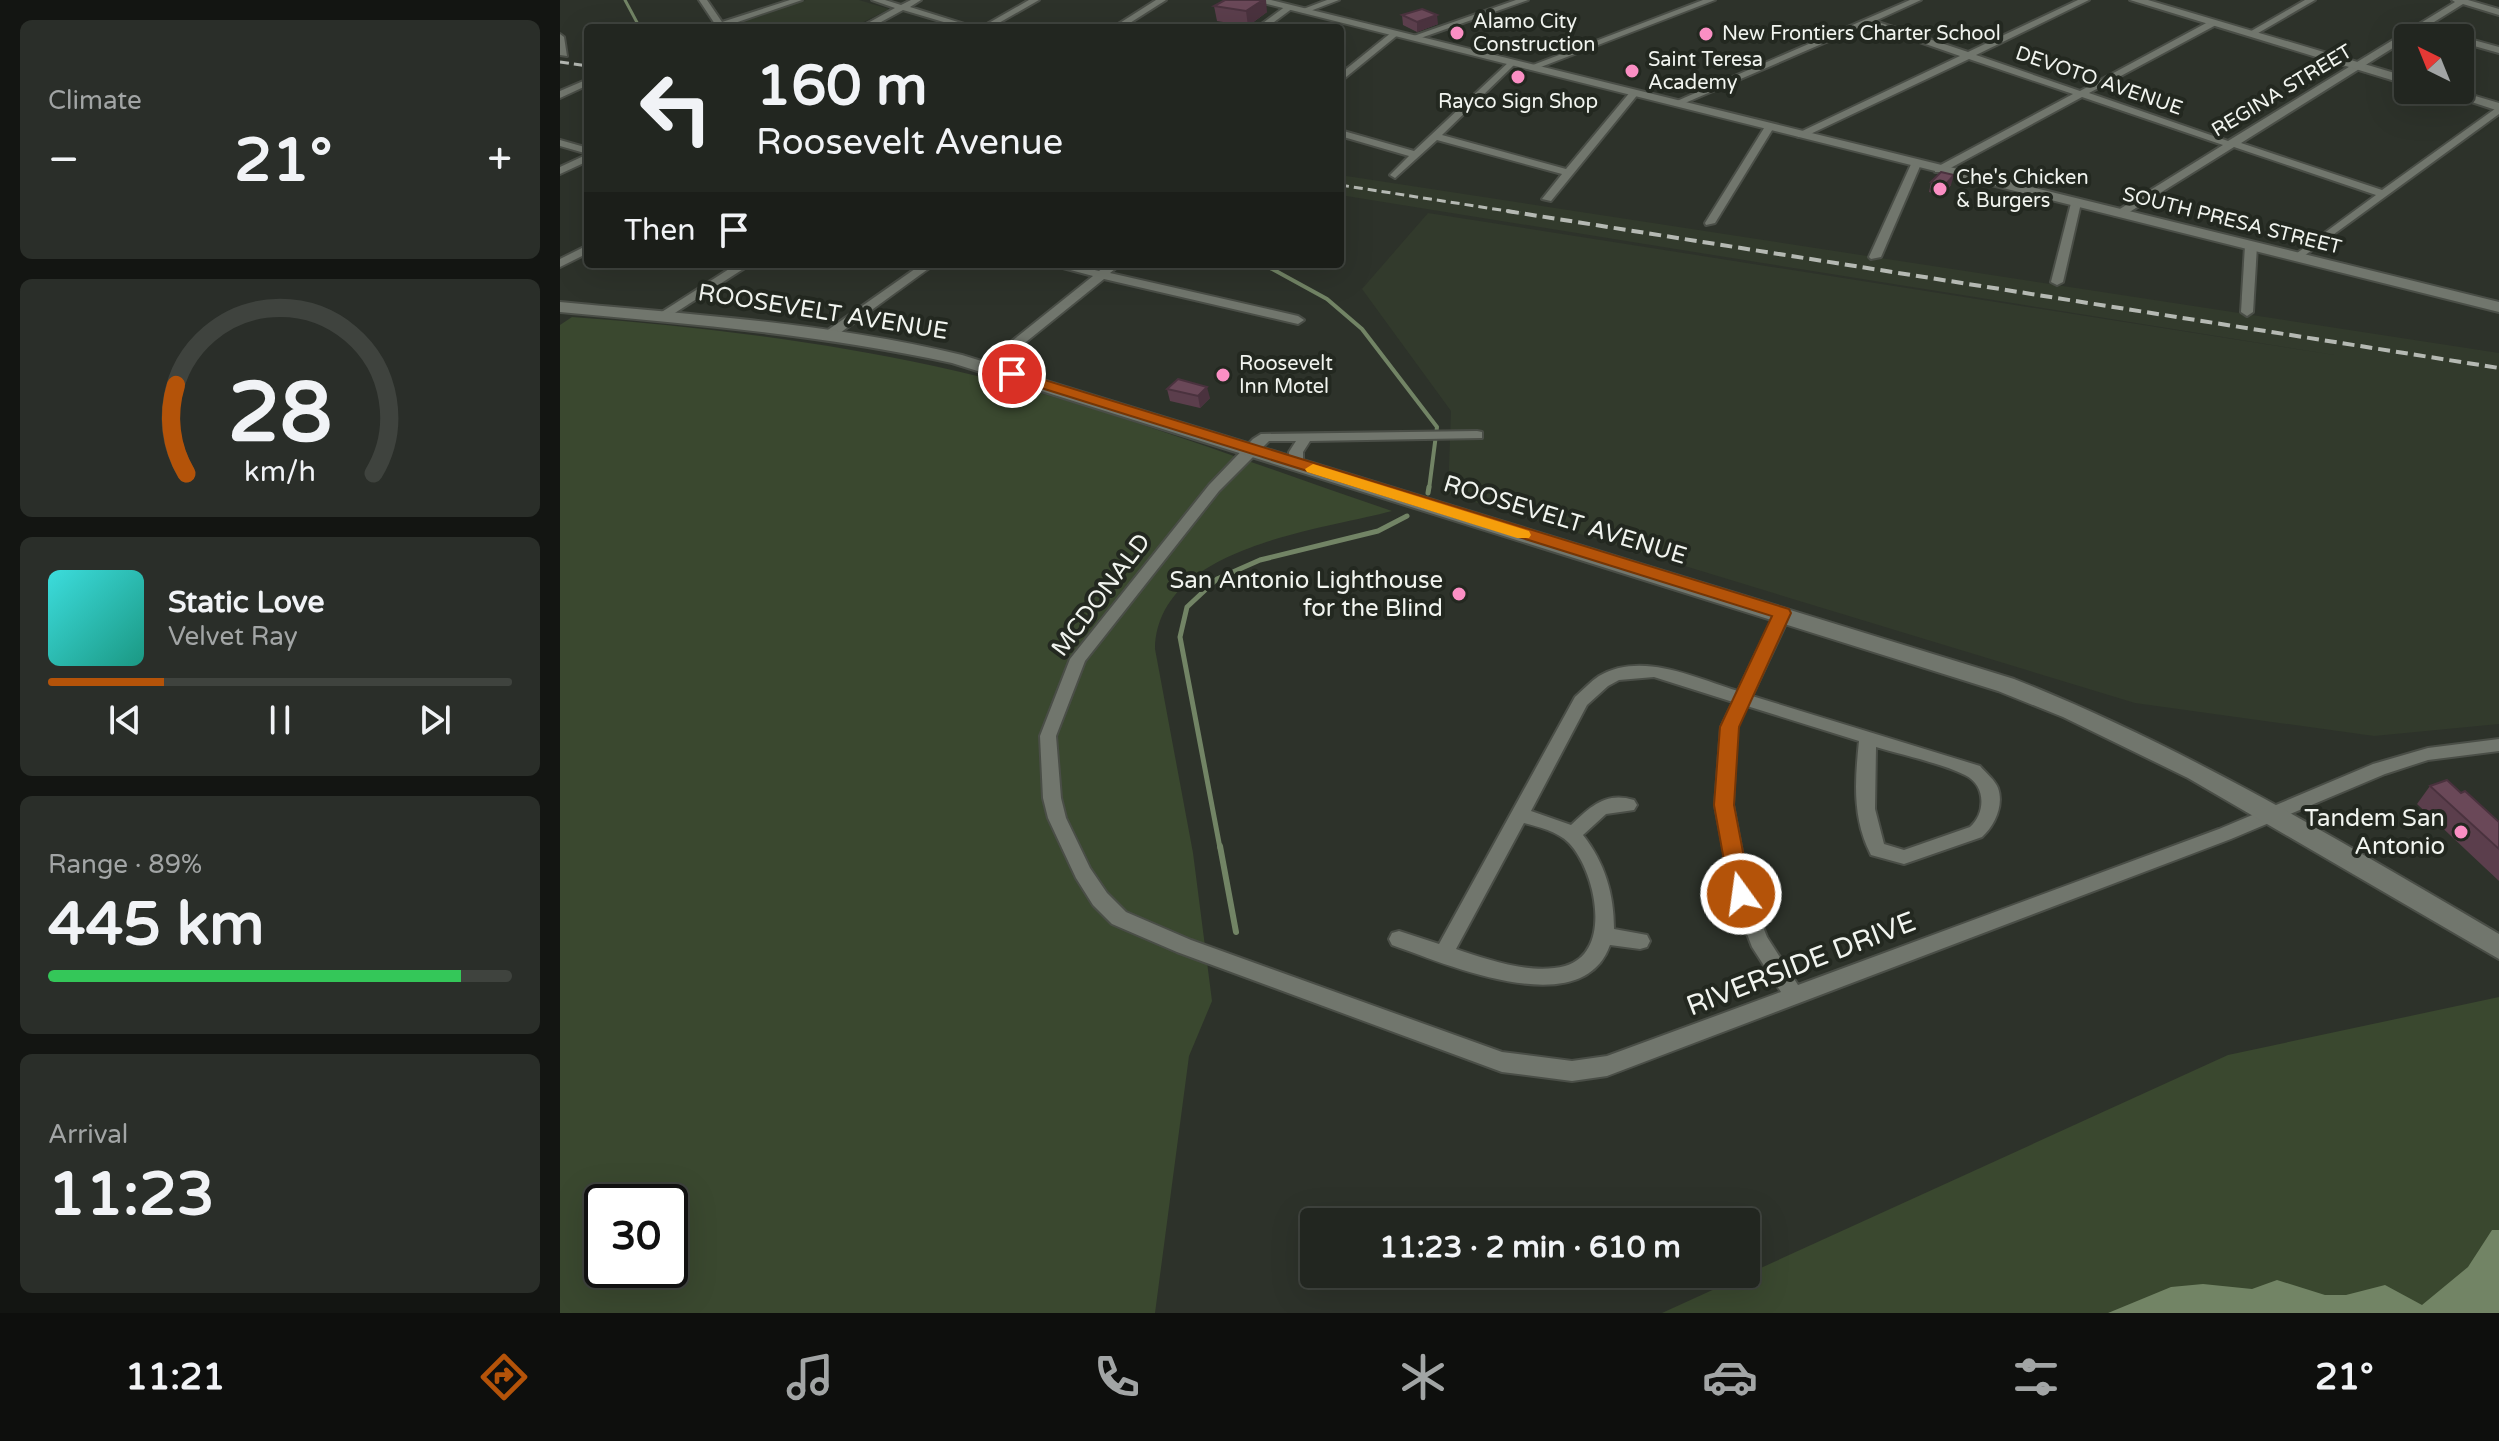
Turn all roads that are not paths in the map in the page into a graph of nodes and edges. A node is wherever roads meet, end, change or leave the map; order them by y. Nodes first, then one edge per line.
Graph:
1 (703, 0) edge
2 (876, 0) edge
3 (917, 0) edge
4 (1035, 0) edge
5 (1162, 0) edge
6 (1257, 0) edge
7 (1335, 0) edge
8 (1524, 0) edge
9 (1711, 0) edge
10 (1917, 0) edge
11 (2085, 0) edge
12 (2136, 0) edge
13 (2311, 0) edge
14 (793, 1) edge
15 (2460, 1) edge
16 (902, 8) junction
17 (1295, 9) junction
18 (2499, 12) edge
19 (1867, 21) junction
20 (2213, 23) junction
21 (714, 24) edge
22 (721, 24) edge
23 (871, 24) edge
24 (959, 24) edge
25 (991, 24) edge
26 (1123, 24) edge
27 (1267, 24) edge
28 (2425, 24) edge
29 (1395, 34) junction
30 (2250, 34) junction
31 (560, 37) edge
32 (1412, 38) junction
33 (2474, 43) edge
34 (2394, 44) edge
35 (2499, 50) edge
36 (564, 54) dead end
37 (1967, 56) junction
38 (1511, 63) junction
39 (2358, 66) junction
40 (1530, 68) junction
41 (1344, 76) edge
42 (2394, 77) edge
43 (584, 84) edge
44 (1634, 93) junction
45 (2079, 94) junction
46 (560, 95) edge
47 (2474, 100) edge
48 (1675, 104) junction
49 (2499, 108) edge
50 (2481, 123) junction
51 (1769, 127) junction
52 (2499, 128) edge
53 (1344, 134) edge
54 (1801, 135) junction
55 (1435, 136) junction
56 (560, 143) edge
57 (2230, 144) junction
58 (584, 152) edge
59 (1416, 155) junction
60 (584, 156) edge
61 (1916, 164) junction
62 (1939, 170) junction
63 (560, 171) edge
64 (1568, 173) junction
65 (1395, 175) dead end
66 (2384, 194) junction
67 (1547, 199) dead end
68 (2076, 203) junction
69 (2119, 214) junction
70 (1710, 223) dead end
71 (2251, 246) junction
72 (584, 250) edge
73 (1875, 257) dead end
74 (2297, 258) junction
75 (560, 264) edge
76 (739, 268) edge
77 (923, 268) edge
78 (1071, 268) edge
79 (1110, 268) edge
80 (1102, 275) junction
81 (2057, 282) dead end
82 (560, 307) edge
83 (2499, 307) edge
84 (2247, 312) dead end
85 (663, 315) junction
86 (1298, 320) dead end
87 (829, 335) junction
88 (986, 368) junction
89 (1477, 435) dead end
90 (1306, 436) junction
91 (1249, 449) junction
92 (1296, 464) junction
93 (1783, 613) junction
94 (1742, 698) junction
95 (1868, 737) junction
96 (2499, 745) edge
97 (1628, 805) dead end
98 (1519, 815) junction
99 (2273, 815) junction
100 (1572, 835) junction
101 (1119, 918) joint
102 (1603, 936) junction
103 (1399, 939) dead end
104 (1640, 941) dead end
105 (2499, 948) edge
106 (1445, 952) junction
107 (1795, 997) junction

1 - 21 street
2 - 16 street
3 - 16 street
4 - 25 street
5 - 26 street
6 - 17 main road, SOUTH PRESA STREET
7 - 17 street
8 - 32 street
9 - 40 street
10 - 19 street
11 - 37 street
12 - 20 main road
13 - 30 street
14 - 22 street
15 - 18 street
15 - 28 street, REGINA STREET
16 - 23 street
16 - 24 street
17 - 27 street
17 - 29 main road, SOUTH PRESA STREET
19 - 37 street, DEVOTO AVENUE
19 - 48 street
20 - 30 main road
20 - 45 street
29 - 32 main road, SOUTH PRESA STREET
29 - 41 street
30 - 39 main road
31 - 36 street
32 - 38 main road, SOUTH PRESA STREET
33 - 35 street
34 - 39 street, REGINA STREET
37 - 45 street, DEVOTO AVENUE
37 - 54 street
38 - 40 main road, SOUTH PRESA STREET
38 - 55 street
39 - 42 main road
39 - 57 street, REGINA STREET
40 - 44 main road, SOUTH PRESA STREET
43 - 46 street
44 - 48 main road, SOUTH PRESA STREET
44 - 64 street
45 - 57 street, DEVOTO AVENUE
45 - 62 street
47 - 49 main road
48 - 51 main road, SOUTH PRESA STREET
49 - 50 street
50 - 52 street
50 - 66 street
51 - 54 main road, SOUTH PRESA STREET
51 - 70 street
53 - 59 street
54 - 61 main road, SOUTH PRESA STREET
55 - 59 street
55 - 64 street
56 - 58 street
57 - 66 street, DEVOTO AVENUE
57 - 69 street, REGINA STREET
59 - 65 street
60 - 63 street
61 - 62 main road, SOUTH PRESA STREET
61 - 73 street
62 - 68 main road, SOUTH PRESA STREET
64 - 67 street
66 - 74 street
68 - 69 main road, SOUTH PRESA STREET
68 - 81 street
69 - 71 main road, SOUTH PRESA STREET
71 - 74 main road, SOUTH PRESA STREET
71 - 84 street
72 - 75 street
74 - 83 main road, SOUTH PRESA STREET
76 - 85 street
77 - 87 street
78 - 80 street
79 - 80 street
80 - 86 street
80 - 88 street
82 - 85 main road, ROOSEVELT AVENUE
85 - 87 main road, ROOSEVELT AVENUE
87 - 88 main road, ROOSEVELT AVENUE
88 - 91 main road, ROOSEVELT AVENUE
89 - 90 street
90 - 91 street
90 - 92 street
91 - 92 main road, ROOSEVELT AVENUE
91 - 101 street, MCDONALD
92 - 93 main road, ROOSEVELT AVENUE
93 - 94 street
93 - 99 main road, ROOSEVELT AVENUE
94 - 95 street
94 - 98 street
94 - 107 street
95 - 95 street
96 - 99 street, RIVERSIDE DRIVE
97 - 100 street
98 - 100 street
98 - 106 street
99 - 105 main road, ROOSEVELT AVENUE
99 - 107 street, RIVERSIDE DRIVE
100 - 102 street
101 - 107 street, RIVERSIDE DRIVE
102 - 104 street
102 - 106 street
103 - 106 street

